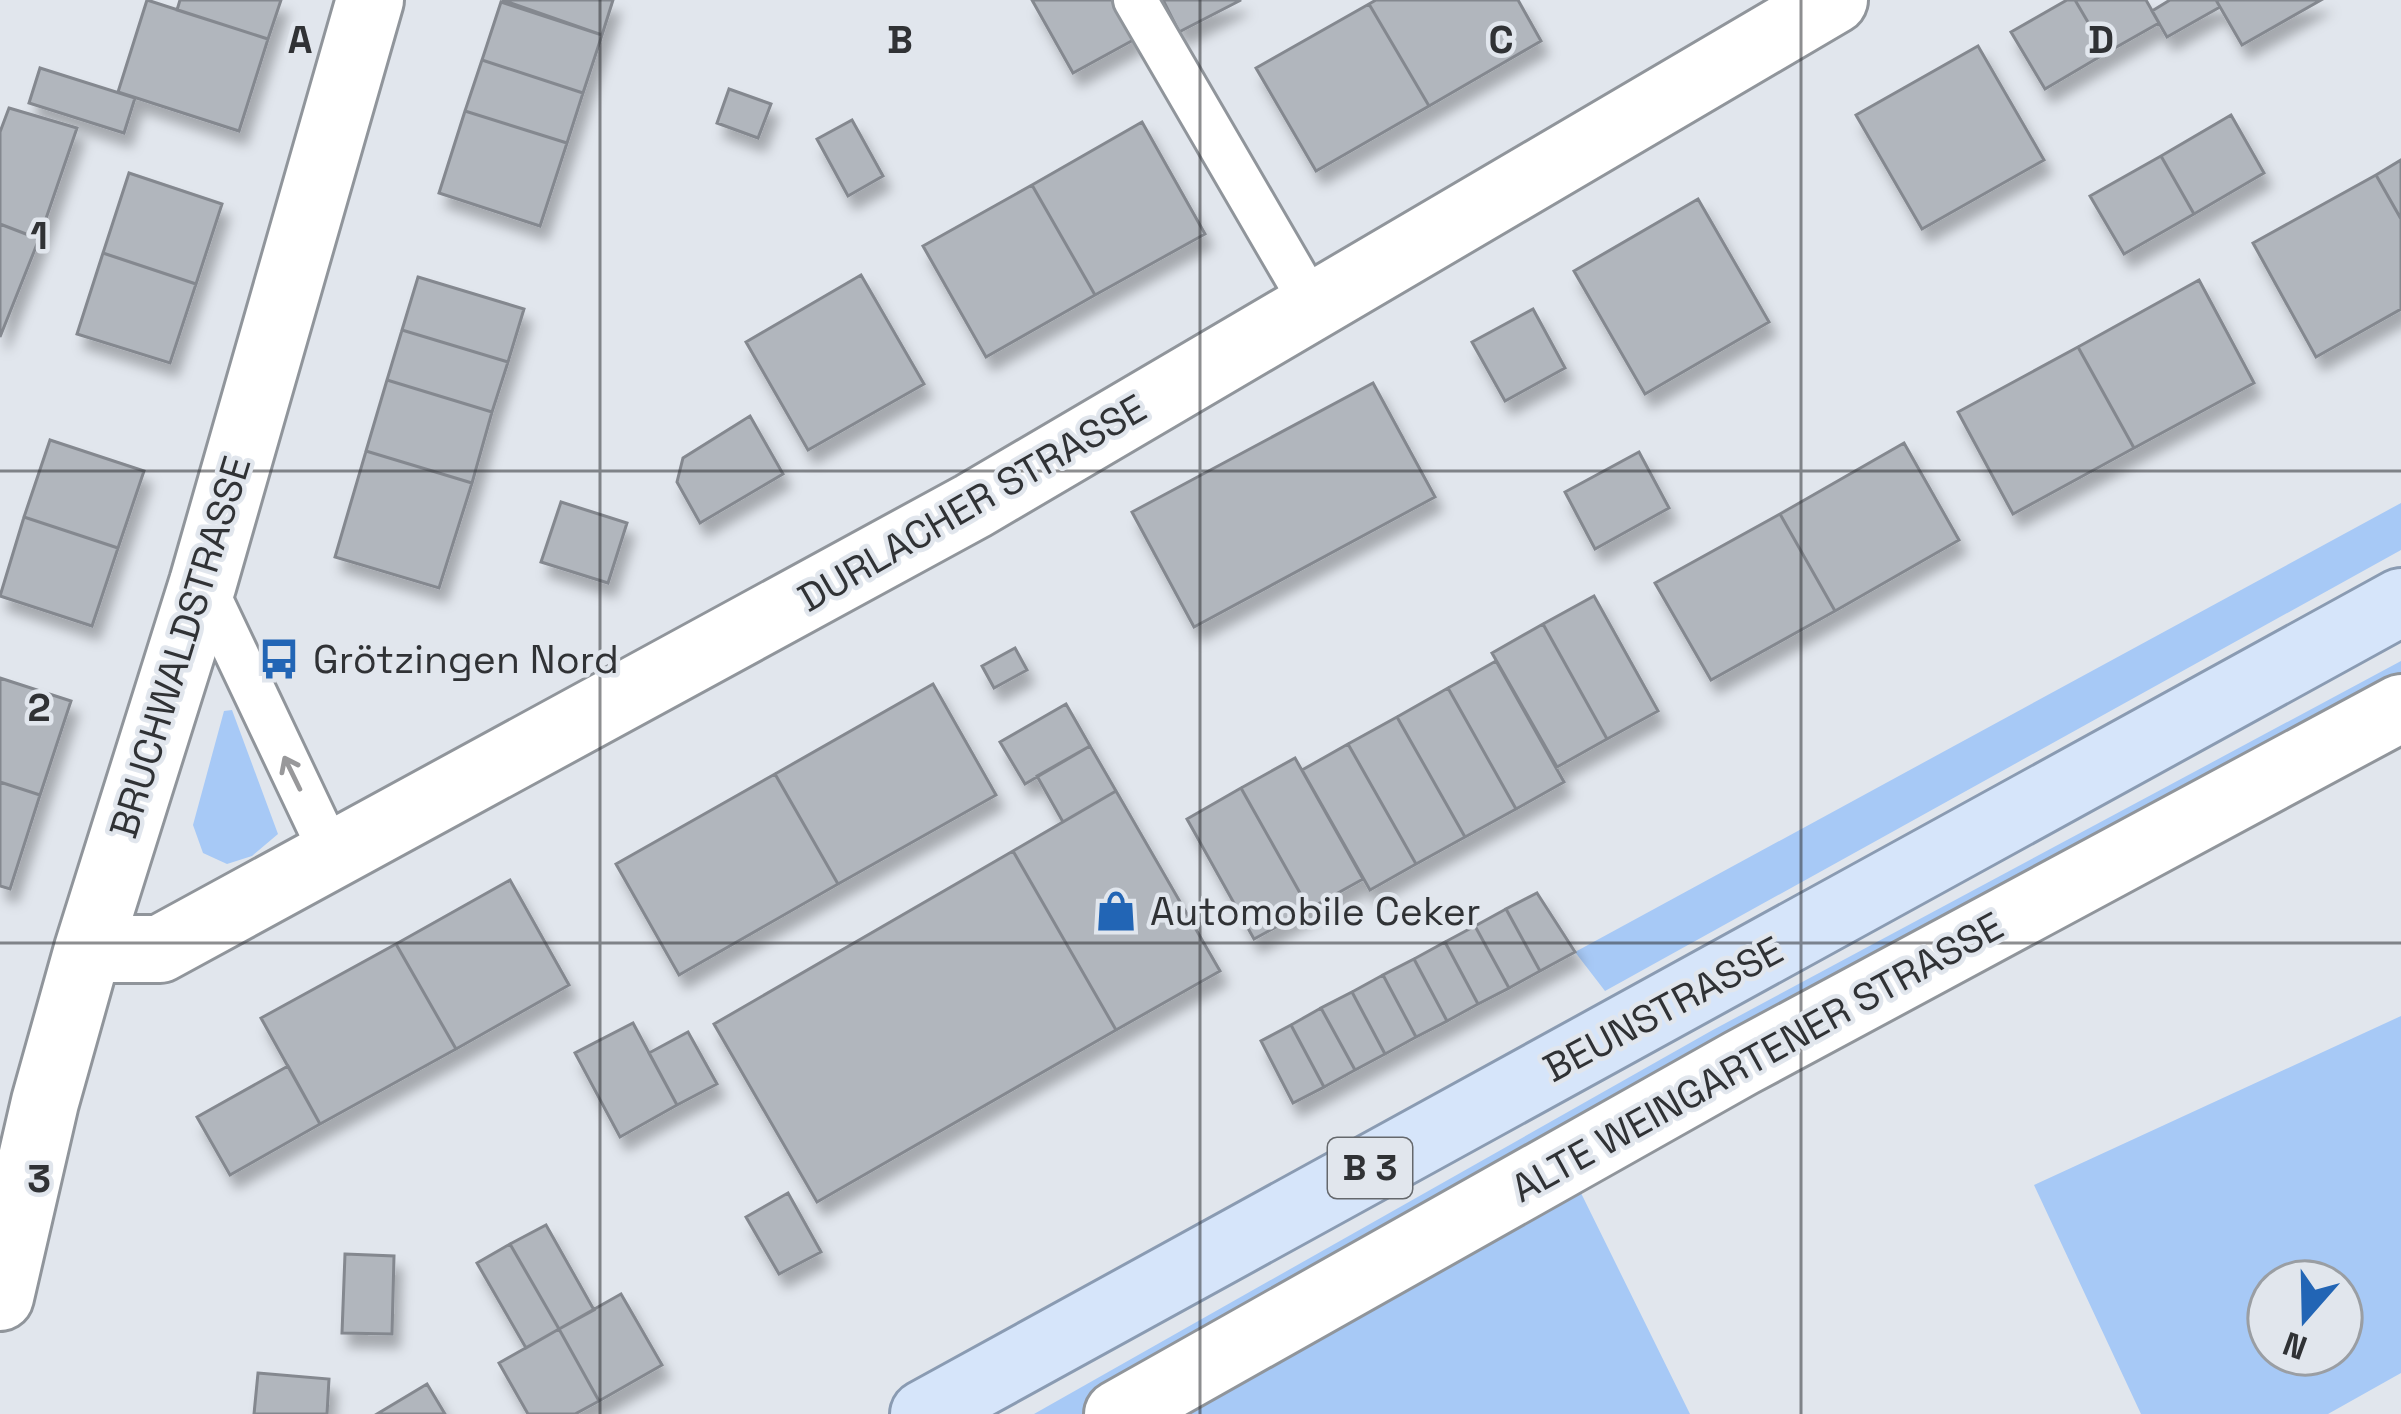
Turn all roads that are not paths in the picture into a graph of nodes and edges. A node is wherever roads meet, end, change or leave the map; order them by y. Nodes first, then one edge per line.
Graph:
1 (370, 0) edge
2 (1135, 0) edge
3 (1834, 0) edge
4 (1313, 306) junction
5 (203, 583) junction
6 (2401, 602) edge
7 (2401, 708) edge
8 (332, 855) junction
9 (88, 949) junction
10 (22, 1098) edge
11 (0, 1297) edge
12 (924, 1414) edge
13 (1118, 1414) edge

1 - 5 street, BRUCHWALDSTRASSE
2 - 4 lane
3 - 4 street, DURLACHER STRASSE
4 - 8 street, DURLACHER STRASSE
8 -> 5 lane
5 - 9 street, BRUCHWALDSTRASSE
6 - 12 main road, BEUNSTRASSE / B 3
7 - 13 street, ALTE WEINGARTENER STRASSE
8 - 9 street, DURLACHER STRASSE
9 - 10 street, BRUCHWALDSTRASSE
10 - 11 street, BRUCHWALDSTRASSE

